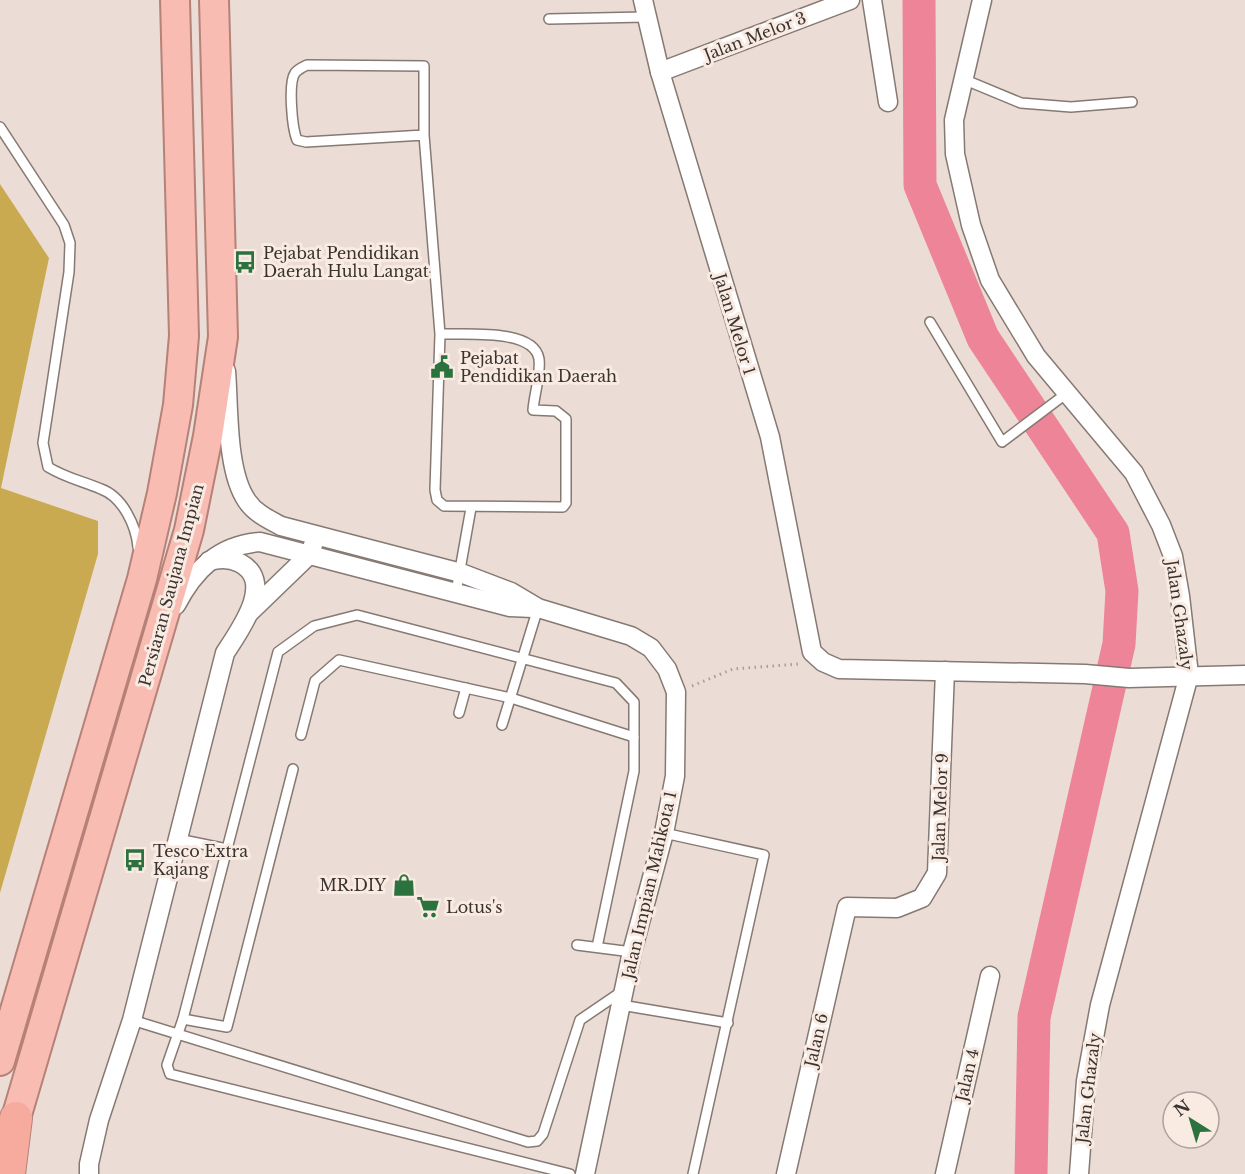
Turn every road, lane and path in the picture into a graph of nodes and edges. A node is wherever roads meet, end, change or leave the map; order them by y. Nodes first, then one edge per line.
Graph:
1 (213, 0) edge
2 (850, 0) edge
3 (872, 0) edge
4 (981, 0) edge
5 (174, 1) edge
6 (644, 9) edge
7 (549, 19) dead end
8 (660, 72) junction
9 (963, 79) junction
10 (888, 102) dead end
11 (1132, 102) dead end
12 (0, 127) edge
13 (424, 135) junction
14 (930, 321) dead end
15 (440, 334) junction
16 (223, 337) junction
17 (1067, 393) junction
18 (471, 508) junction
19 (316, 535) junction
20 (310, 554) junction
21 (209, 561) junction
22 (461, 573) junction
23 (142, 579) junction
24 (456, 592) junction
25 (538, 608) junction
26 (248, 615) junction
27 (157, 644) junction
28 (817, 657) junction
29 (523, 658) junction
30 (945, 671) junction
31 (1189, 675) junction
32 (1245, 675) edge
33 (466, 688) junction
34 (676, 692) junction
35 (511, 698) junction
36 (459, 713) dead end
37 (502, 725) dead end
38 (301, 735) dead end
39 (634, 737) junction
40 (293, 769) dead end
41 (664, 833) junction
42 (178, 839) junction
43 (227, 849) junction
44 (847, 907) joint
45 (576, 945) dead end
46 (597, 947) junction
47 (632, 952) junction
48 (990, 976) dead end
49 (622, 998) junction
50 (183, 1019) junction
51 (132, 1020) junction
52 (728, 1023) junction
53 (178, 1035) junction
54 (0, 1061) edge
55 (16, 1118) junction
56 (0, 1169) edge
57 (9, 1174) edge
58 (89, 1174) edge
59 (570, 1174) edge
60 (585, 1174) edge
61 (693, 1174) edge
62 (786, 1174) edge
63 (945, 1174) edge
64 (1079, 1174) edge

1 - 16 highway, Persiaran Saujana Impian
2 - 8 street, Jalan Melor 3
3 - 10 street
4 - 9 street, Jalan Ghazaly
5 - 23 highway, Persiaran Saujana Impian
6 - 7 lane
6 - 8 street, Jalan Melor 1
8 - 28 street, Jalan Melor 1
9 - 11 lane
9 - 17 street, Jalan Ghazaly
12 - 23 lane
13 - 13 lane
13 - 15 lane
14 - 17 lane
15 - 18 lane
15 - 18 lane
16 - 19 street
16 - 27 highway, Persiaran Saujana Impian
17 - 31 street, Jalan Ghazaly
18 - 22 lane
19 - 20 street
19 - 22 street
20 - 21 street
20 - 24 street
20 - 26 street
21 - 26 street
21 - 27 street
22 - 24 lane
22 - 25 street
23 - 54 highway, Persiaran Saujana Impian
24 - 25 street
25 - 29 lane
25 - 34 street, Jalan Impian Mahkota 1
26 - 42 street
27 - 55 highway, Persiaran Saujana Impian
28 - 30 street
28 - 34 path
29 - 35 lane
29 - 39 lane
29 - 43 lane
30 - 31 street
30 - 44 street, Jalan Melor 9
31 - 32 street
31 - 64 street, Jalan Ghazaly
33 - 35 lane
33 - 36 lane
33 - 38 lane
34 - 41 street, Jalan Impian Mahkota 1
35 - 37 lane
35 - 39 lane
39 - 46 lane
40 - 50 lane
41 - 47 street, Jalan Impian Mahkota 1
41 - 52 lane
42 - 43 lane
42 - 51 street
43 - 50 lane
44 - 62 street, Jalan 6
45 - 46 lane
46 - 47 lane
47 - 49 street, Jalan Impian Mahkota 1
48 - 63 street, Jalan 4
49 - 52 lane
49 - 53 lane
49 - 60 street, Jalan Impian Mahkota 1
50 - 53 lane
51 - 53 lane
51 - 58 street
52 - 61 lane
53 - 59 lane
55 - 56 highway
55 - 57 highway

